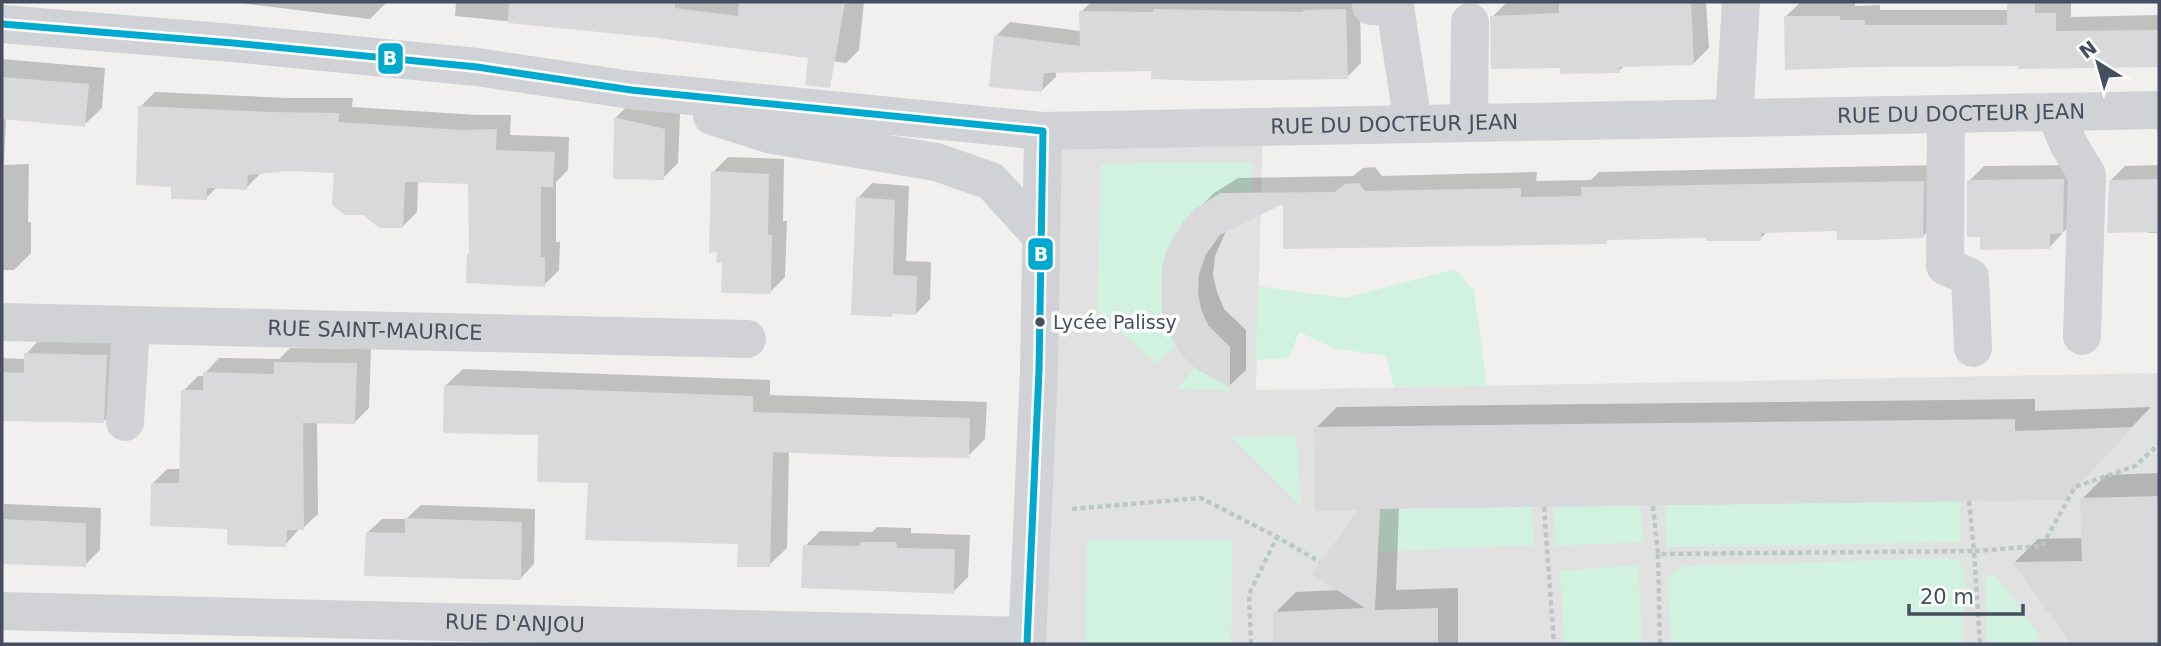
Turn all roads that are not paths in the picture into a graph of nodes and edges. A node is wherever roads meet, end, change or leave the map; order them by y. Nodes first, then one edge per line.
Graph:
1 (1741, 2) edge
2 (1371, 6) dead end
3 (1470, 22) dead end
4 (2, 24) edge
5 (631, 90) junction
6 (2159, 110) edge
7 (2054, 112) junction
8 (1946, 114) junction
9 (1734, 118) junction
10 (1469, 122) junction
11 (1413, 123) junction
12 (1043, 131) junction
13 (1041, 236) junction
14 (2, 322) edge
15 (131, 326) junction
16 (2082, 336) dead end
17 (747, 339) dead end
18 (1973, 348) dead end
19 (125, 422) dead end
20 (2, 611) edge
21 (178, 630) edge
22 (1027, 640) edge

1 - 9 street
2 - 11 street
3 - 10 street
4 - 5 street, RUE DU DOCTEUR JEAN
5 - 12 street, RUE DU DOCTEUR JEAN
5 - 13 street, RUE DU DOCTEUR JEAN
6 - 7 street, RUE DU DOCTEUR JEAN
7 - 8 street, RUE DU DOCTEUR JEAN
7 - 16 street
8 - 9 street, RUE DU DOCTEUR JEAN
8 - 18 street
9 - 10 street, RUE DU DOCTEUR JEAN
10 - 11 street, RUE DU DOCTEUR JEAN
11 - 12 street, RUE DU DOCTEUR JEAN
12 - 13 street
13 - 22 street
14 - 15 street, RUE SAINT-MAURICE
15 - 17 street, RUE SAINT-MAURICE
15 - 19 street
20 - 21 street, RUE D'ANJOU
21 - 22 street, RUE D'ANJOU

